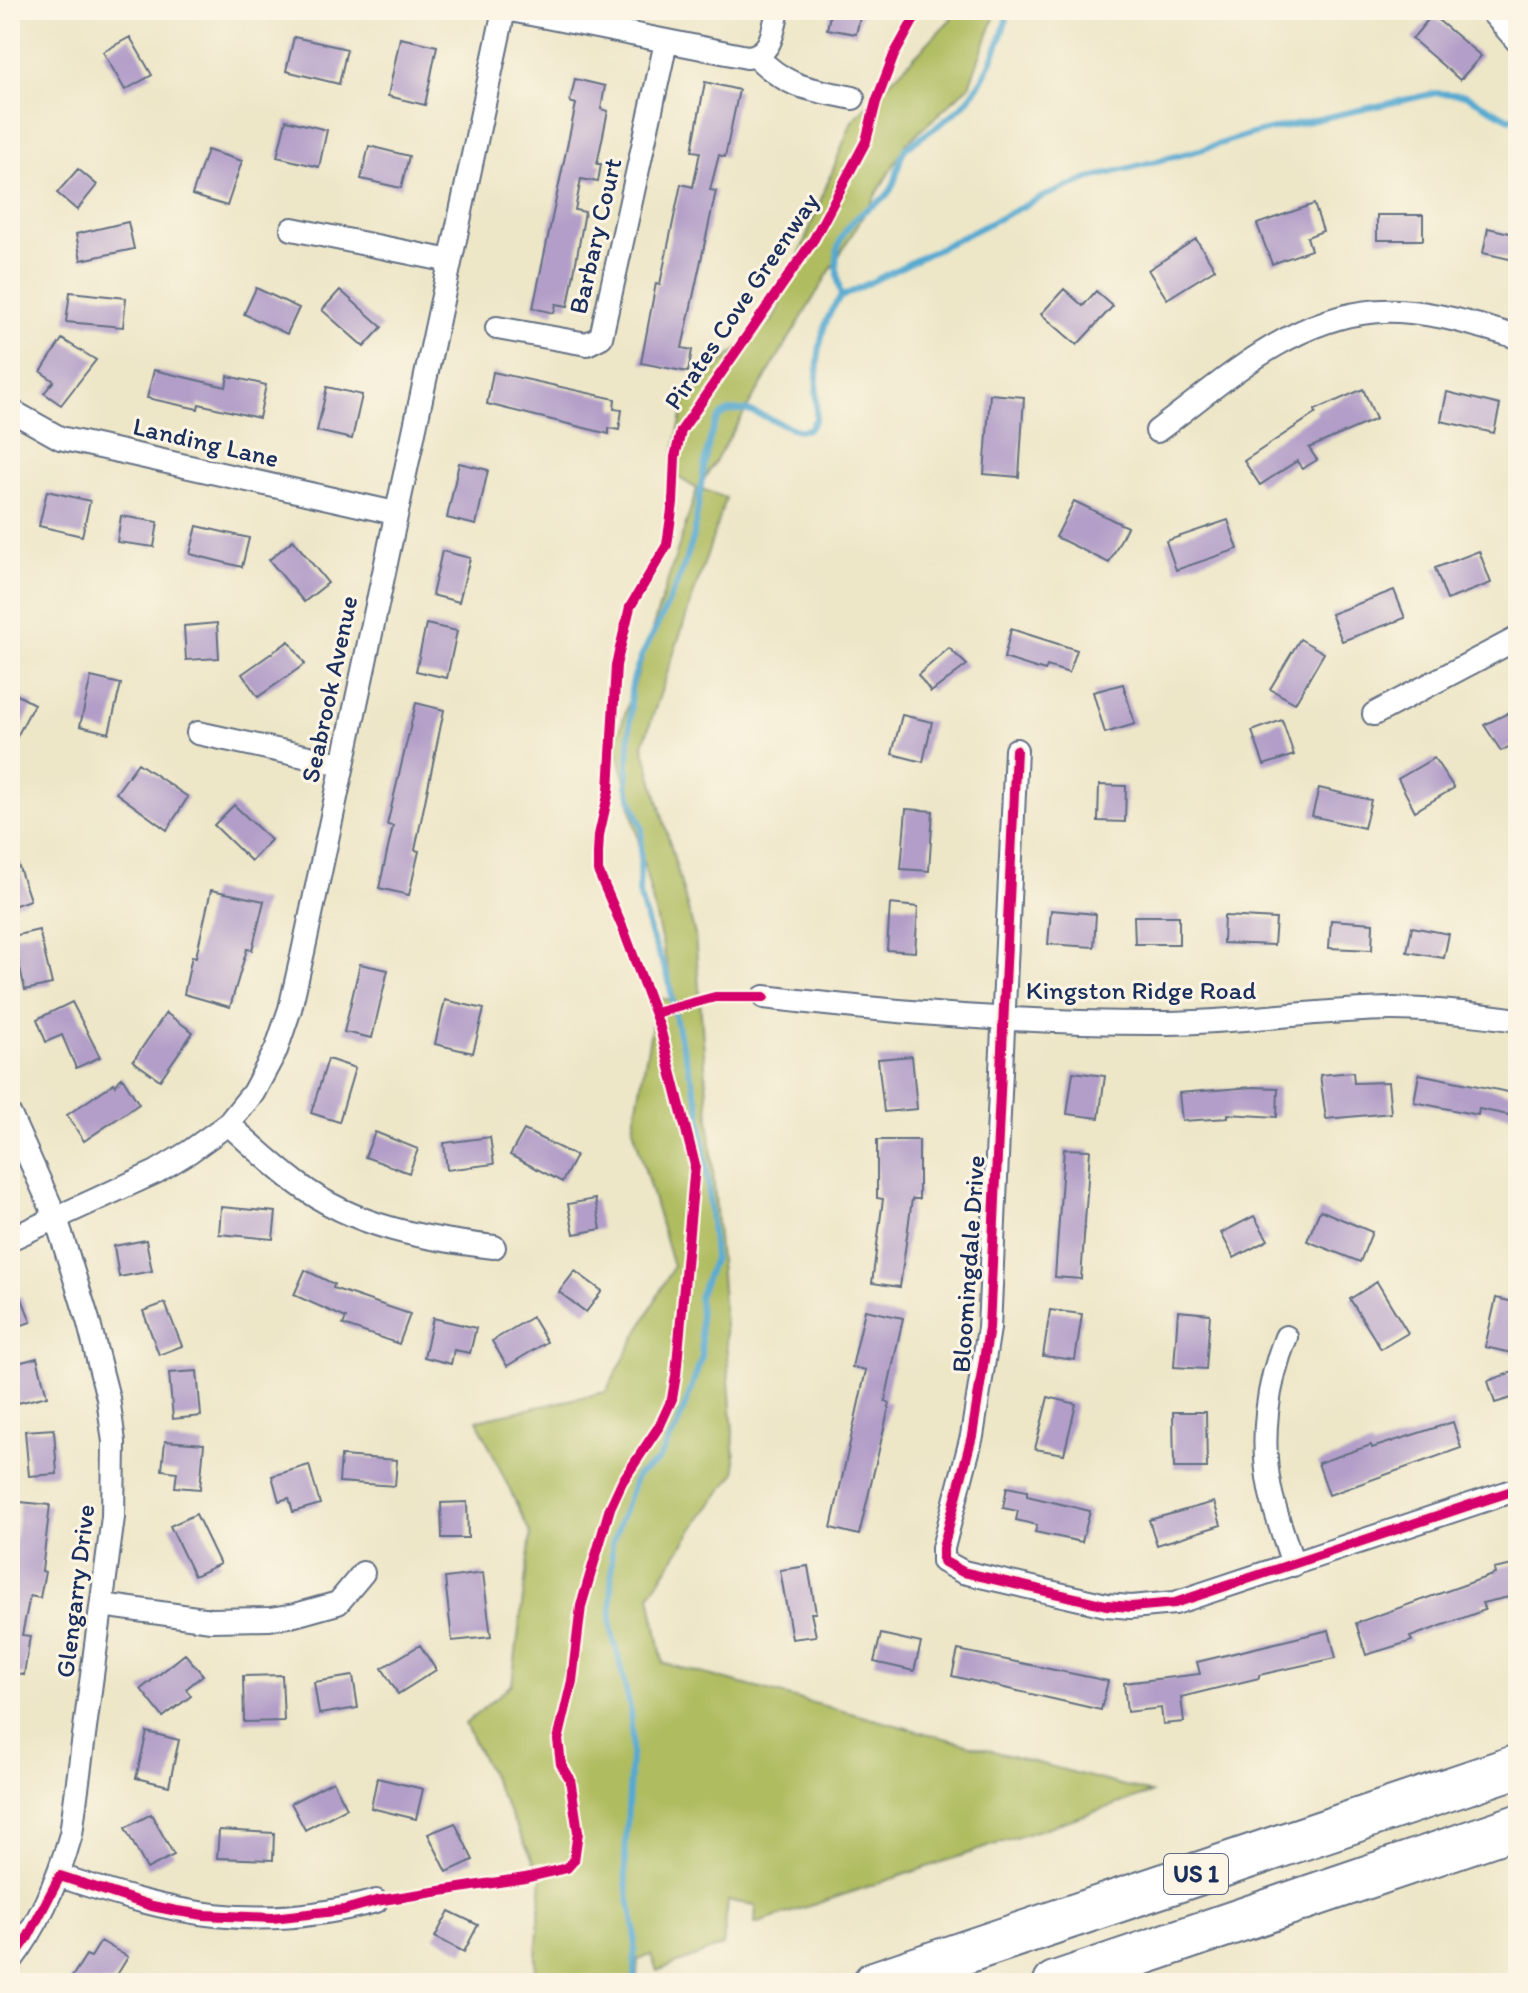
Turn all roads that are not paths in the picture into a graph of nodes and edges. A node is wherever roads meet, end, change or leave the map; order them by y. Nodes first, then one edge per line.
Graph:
1 (504, 10) edge
2 (511, 10) edge
3 (778, 10) edge
4 (1490, 10) edge
5 (666, 42) junction
6 (1518, 42) edge
7 (756, 56) junction
8 (853, 98) dead end
9 (292, 229) dead end
10 (450, 261) junction
11 (497, 328) dead end
12 (1518, 337) edge
13 (10, 410) edge
14 (1157, 431) dead end
15 (395, 513) junction
16 (1518, 638) edge
17 (1374, 714) dead end
18 (198, 733) dead end
19 (1016, 750) dead end
20 (341, 764) junction
21 (764, 997) dead end
22 (1004, 1018) junction
23 (1518, 1020) edge
24 (10, 1115) edge
25 (228, 1124) junction
26 (56, 1218) junction
27 (10, 1239) edge
28 (494, 1247) dead end
29 (1286, 1337) dead end
30 (1518, 1489) edge
31 (1293, 1565) junction
32 (363, 1573) dead end
33 (102, 1605) junction
34 (1518, 1766) edge
35 (1518, 1826) edge
36 (60, 1876) junction
37 (376, 1901) dead end
38 (10, 1962) edge
39 (874, 1983) edge
40 (1055, 1983) edge

1 - 10 street, Seabrook Avenue
2 - 5 street
3 - 7 street
4 - 6 street
5 - 7 street
5 - 11 street, Barbary Court
7 - 8 street
9 - 10 street
10 - 15 street, Seabrook Avenue
12 - 14 street
13 - 15 street, Landing Lane
15 - 20 street, Seabrook Avenue
16 - 17 street
18 - 20 street
19 - 22 street, Bloomingdale Drive
20 - 25 street, Seabrook Avenue
21 - 22 street, Kingston Ridge Road
22 - 23 street, Kingston Ridge Road
22 - 31 street, Bloomingdale Drive
24 - 26 street, Glengarry Drive
25 - 26 street, Seabrook Avenue
25 - 28 street
26 - 27 street, Seabrook Avenue
26 - 33 street, Glengarry Drive
29 - 31 street
30 - 31 street, Bloomingdale Drive
32 - 33 street
33 - 36 street, Glengarry Drive
34 - 39 highway, US 1
35 - 40 highway, US 1
36 - 37 street
36 - 38 street, Glengarry Drive

